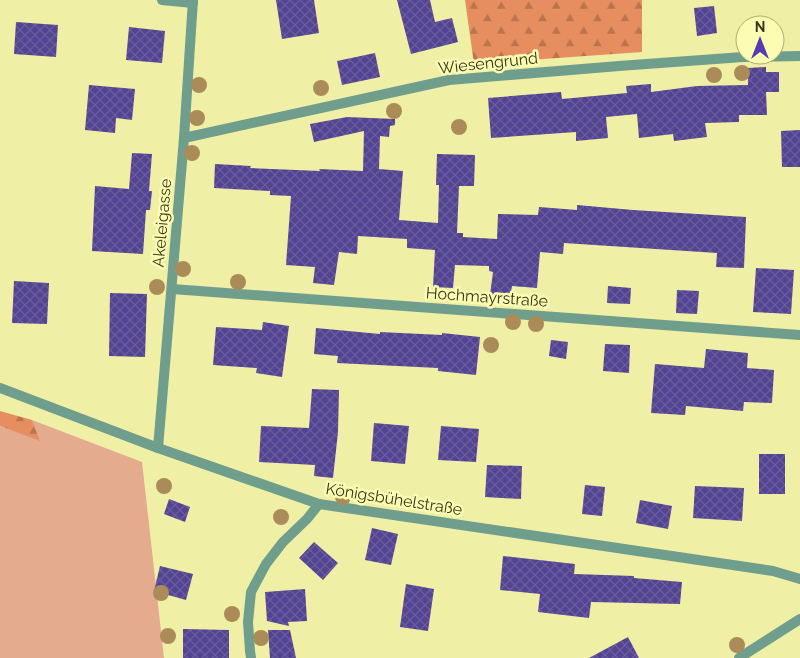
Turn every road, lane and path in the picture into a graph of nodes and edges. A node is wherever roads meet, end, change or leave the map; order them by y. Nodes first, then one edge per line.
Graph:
1 (162, 0) edge
2 (193, 1) edge
3 (800, 56) edge
4 (184, 138) junction
5 (172, 289) junction
6 (800, 335) edge
7 (0, 388) edge
8 (158, 448) junction
9 (319, 504) junction
10 (800, 579) edge
11 (800, 619) edge
12 (251, 658) edge
13 (739, 658) edge

1 - 2 street
2 - 4 street, Akeleigasse
3 - 4 street, Wiesengrund
4 - 5 street, Akeleigasse
5 - 6 street, Hochmayrstraße
5 - 8 street, Akeleigasse
7 - 8 street, Königsbühelstraße
8 - 9 street, Königsbühelstraße
9 - 10 street, Königsbühelstraße
9 - 12 street
11 - 13 street

